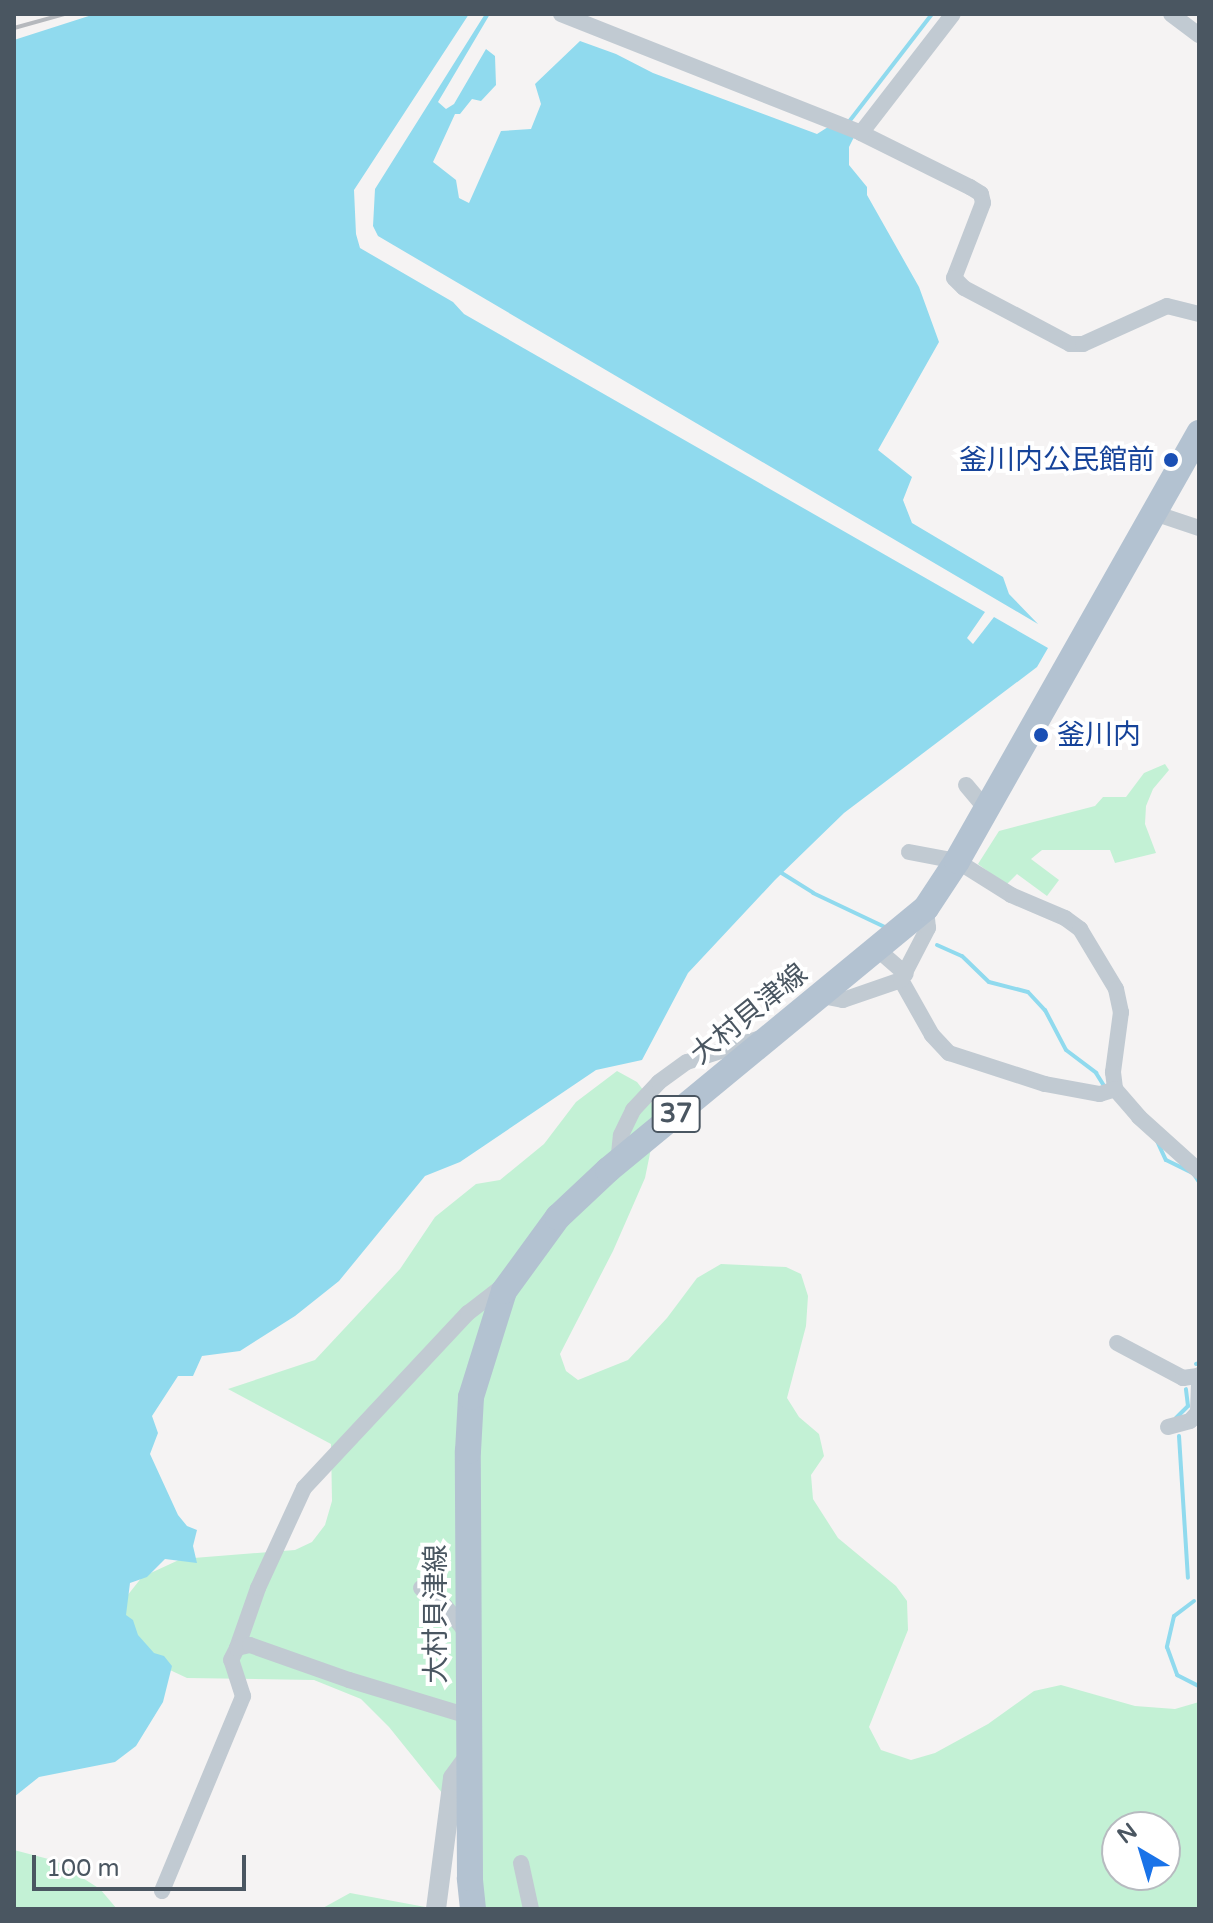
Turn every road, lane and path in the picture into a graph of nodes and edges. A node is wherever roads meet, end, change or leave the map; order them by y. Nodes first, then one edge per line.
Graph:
1 (561, 14) edge
2 (953, 14) edge
3 (1171, 14) edge
4 (1199, 35) edge
5 (859, 132) junction
6 (1199, 314) edge
7 (1199, 433) edge
8 (1154, 513) junction
9 (1199, 528) edge
10 (966, 785) dead end
11 (986, 809) junction
12 (909, 852) dead end
13 (957, 861) junction
14 (926, 908) junction
15 (877, 949) junction
16 (904, 977) junction
17 (822, 996) junction
18 (774, 1034) junction
19 (1109, 1091) junction
20 (618, 1163) junction
21 (1199, 1171) edge
22 (511, 1281) junction
23 (1117, 1343) dead end
24 (1198, 1376) edge
25 (1168, 1427) dead end
26 (421, 1588) dead end
27 (471, 1638) junction
28 (237, 1648) junction
29 (468, 1716) junction
30 (469, 1756) junction
31 (521, 1863) dead end
32 (162, 1891) dead end
33 (436, 1909) edge
34 (473, 1909) edge
35 (531, 1909) edge

1 - 5 street
2 - 5 street
3 - 4 street
5 - 6 street
7 - 8 main road, 大村貝津線 / 37
8 - 9 street
8 - 11 main road, 大村貝津線 / 37
10 - 11 street
11 - 13 main road, 大村貝津線 / 37
12 - 13 street
13 - 14 main road, 大村貝津線 / 37
13 - 19 street
14 - 15 main road, 大村貝津線 / 37
14 - 16 street
15 - 16 street
15 - 17 main road, 大村貝津線 / 37
16 - 17 street
16 - 19 street
17 - 18 main road, 大村貝津線 / 37
18 - 20 main road, 大村貝津線 / 37
18 - 20 street
19 - 21 street
20 - 22 main road, 大村貝津線 / 37
22 - 27 main road, 大村貝津線 / 37
22 - 28 street
23 - 24 street
24 - 25 street
26 - 27 street
27 - 29 main road, 大村貝津線 / 37
28 - 29 street
28 - 32 street
29 - 30 main road, 大村貝津線 / 37
30 - 33 street
30 - 34 main road, 大村貝津線 / 37
31 - 35 street

